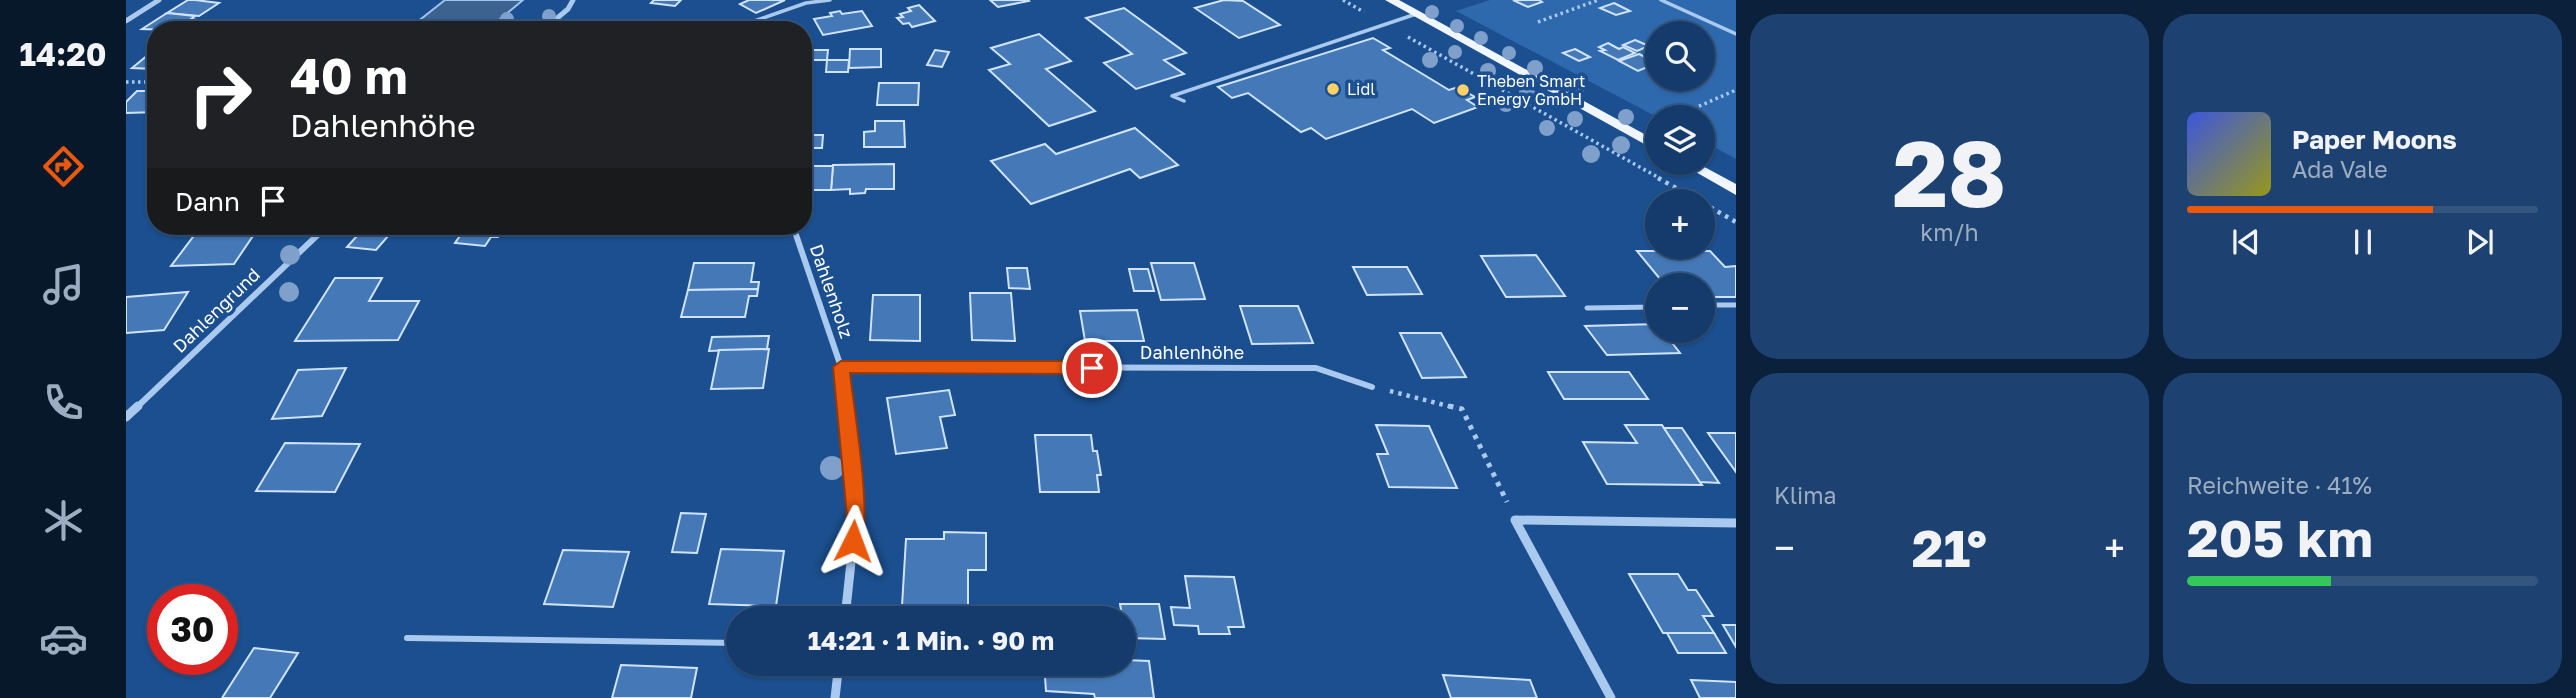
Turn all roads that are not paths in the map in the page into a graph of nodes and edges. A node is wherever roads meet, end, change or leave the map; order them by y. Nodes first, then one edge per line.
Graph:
1 (159, 0) edge
2 (573, 0) edge
3 (830, 0) edge
4 (1391, 0) edge
5 (1661, 0) edge
6 (1416, 14) junction
7 (126, 21) edge
8 (554, 21) edge
9 (755, 21) edge
10 (1736, 34) edge
11 (1184, 101) dead end
12 (1645, 140) edge
13 (1708, 175) edge
14 (1736, 190) edge
15 (317, 235) edge
16 (796, 235) edge
17 (1736, 304) edge
18 (1715, 305) edge
19 (1645, 307) edge
20 (1587, 309) dead end
21 (841, 367) junction
22 (1372, 387) road end
23 (126, 416) edge
24 (1736, 523) edge
25 (846, 606) edge
26 (407, 638) dead end
27 (726, 643) edge
28 (838, 676) edge
29 (835, 698) edge
30 (1611, 698) edge

1 - 7 street
2 - 8 street
3 - 9 lane
4 - 6 main road
5 - 10 lane
6 - 11 lane
6 - 12 main road
13 - 14 main road
15 - 23 street, Dahlengrund
16 - 21 street, Dahlenholz
17 - 18 lane
19 - 20 lane
21 - 22 street, Dahlenhöhe
21 - 25 street, Dahlenholz
24 - 30 street
26 - 27 lane
28 - 29 street

